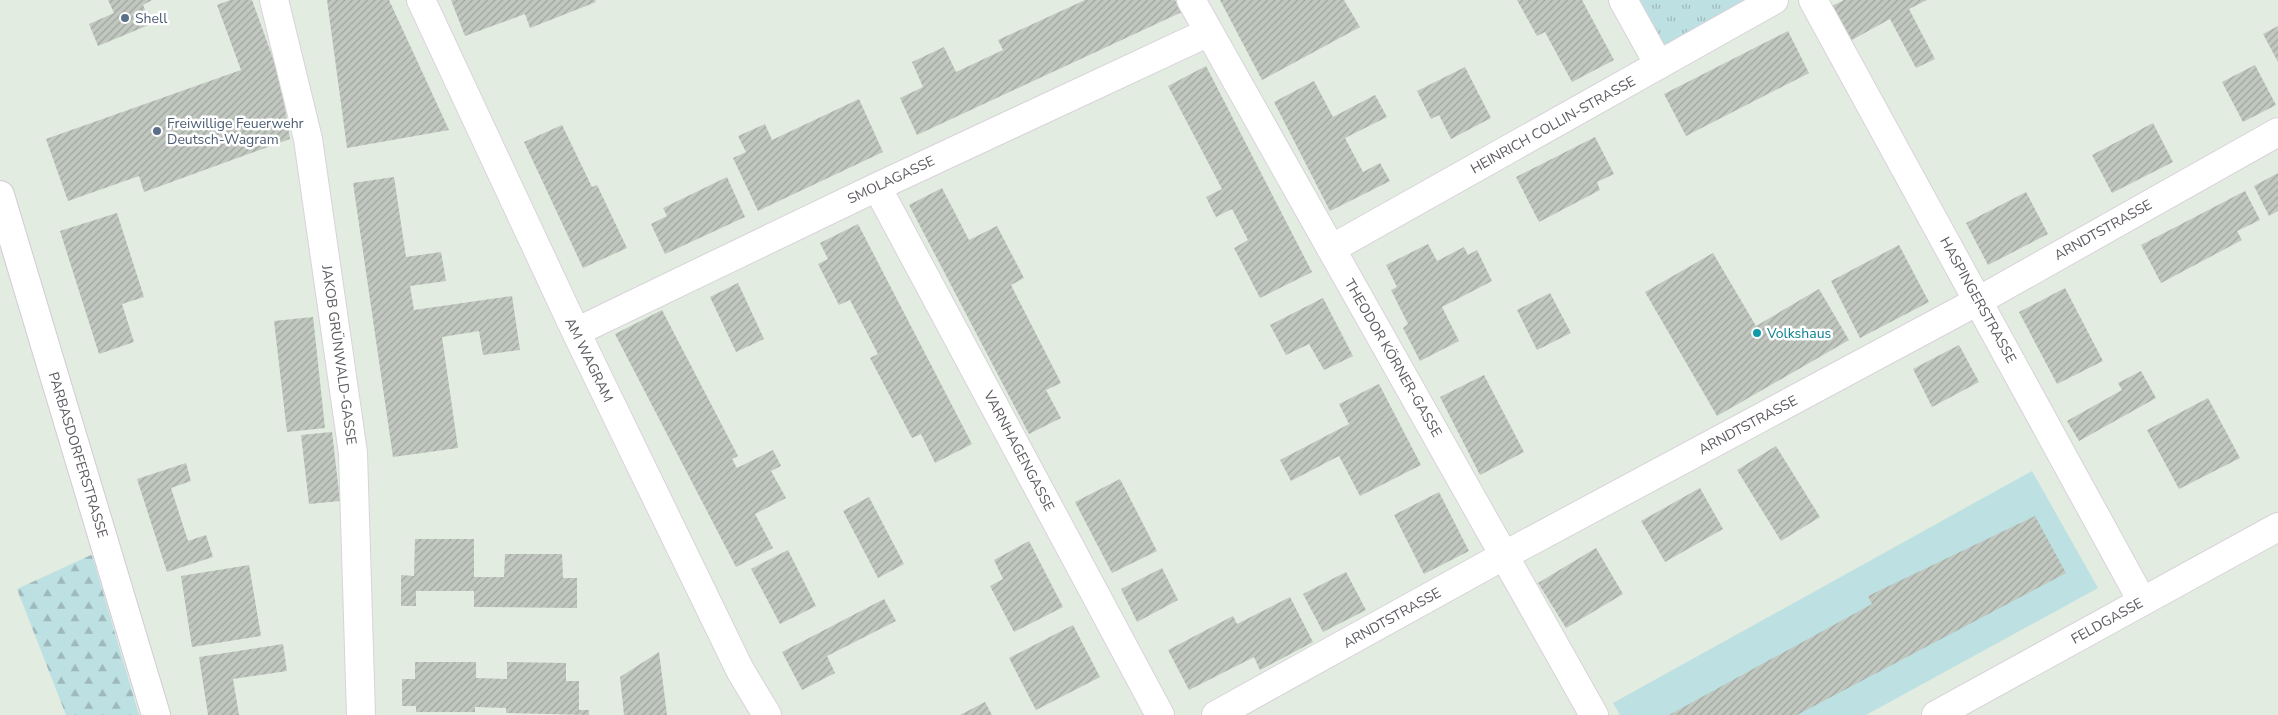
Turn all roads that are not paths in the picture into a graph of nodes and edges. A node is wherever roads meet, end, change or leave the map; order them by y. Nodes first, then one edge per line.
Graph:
1 (274, 0) edge
2 (421, 0) edge
3 (1191, 0) edge
4 (1623, 0) edge
5 (1774, 0) edge
6 (1813, 0) edge
7 (1208, 32) junction
8 (1659, 65) junction
9 (2278, 132) edge
10 (877, 187) junction
11 (0, 195) edge
12 (1331, 249) junction
13 (1978, 301) junction
14 (576, 332) junction
15 (2278, 527) edge
16 (1504, 555) junction
17 (2142, 601) junction
18 (156, 715) edge
19 (361, 715) edge
20 (767, 715) edge
21 (1160, 715) edge
22 (1216, 715) edge
23 (1594, 715) edge
24 (1936, 715) edge

1 - 19 street, JAKOB GRÜNWALD-GASSE
2 - 14 street, AM WAGRAM
3 - 7 street, THEODOR KÖRNER-GASSE
4 - 8 street
5 - 8 street, HEINRICH COLLIN-STRASSE
6 - 13 street, HASPINGERSTRASSE
7 - 10 street, SMOLAGASSE
7 - 12 street, THEODOR KÖRNER-GASSE
8 - 12 street, HEINRICH COLLIN-STRASSE
9 - 13 street, ARNDTSTRASSE
10 - 14 street, SMOLAGASSE
10 - 21 street, VARNHAGENGASSE
11 - 18 street, PARBASDORFERSTRASSE
12 - 16 street, THEODOR KÖRNER-GASSE
13 - 16 street, ARNDTSTRASSE
13 - 17 street, HASPINGERSTRASSE
14 - 20 street, AM WAGRAM
15 - 17 street, FELDGASSE
16 - 22 street, ARNDTSTRASSE
16 - 23 street, THEODOR KÖRNER-GASSE
17 - 24 street, FELDGASSE

